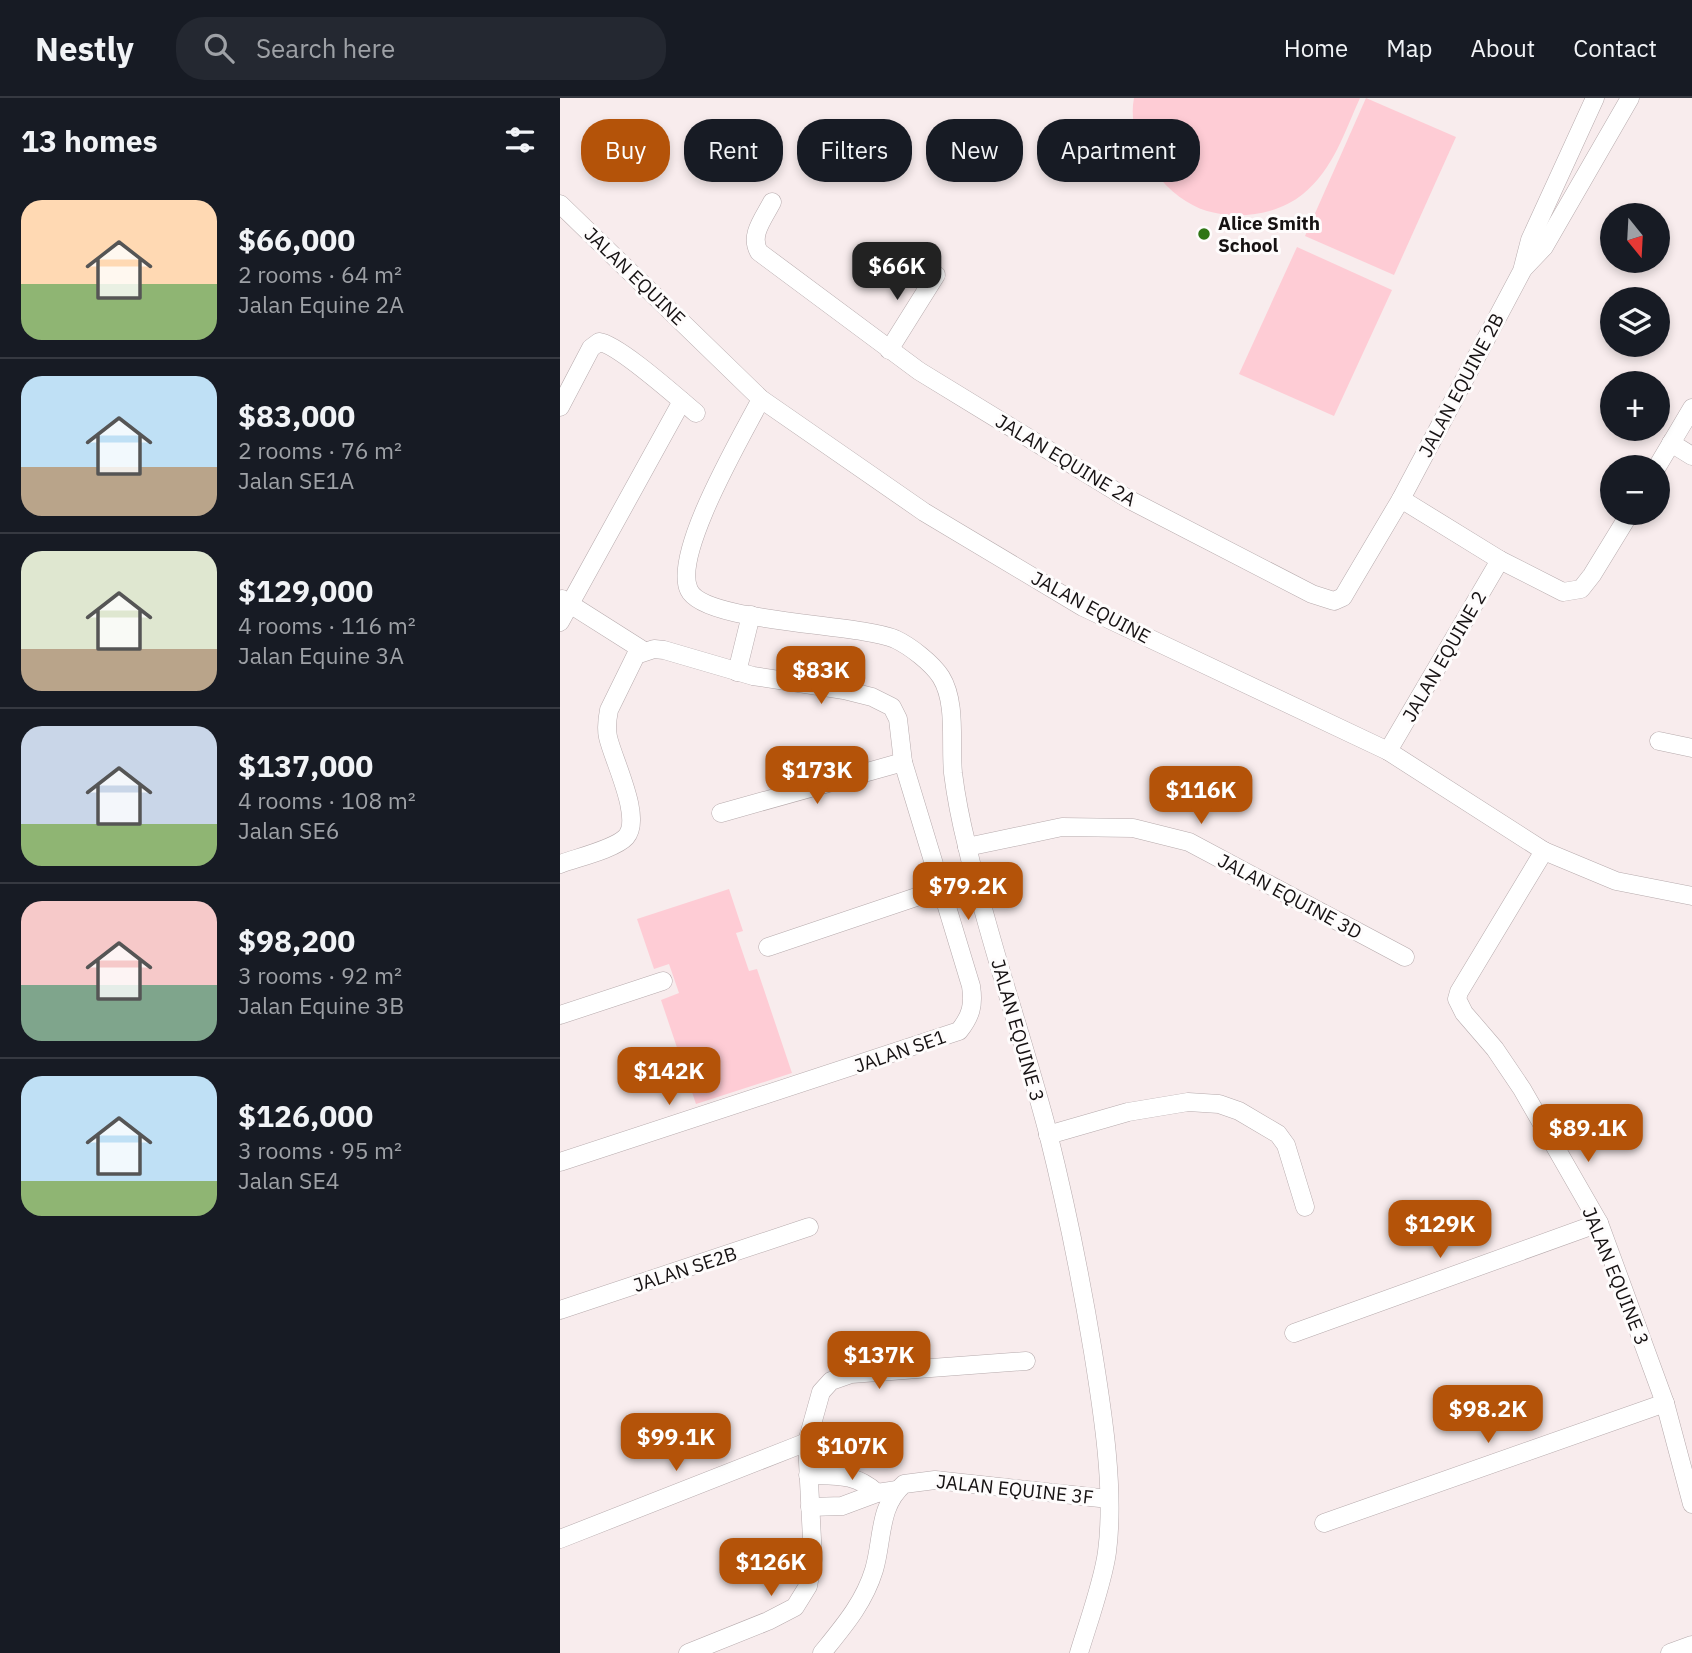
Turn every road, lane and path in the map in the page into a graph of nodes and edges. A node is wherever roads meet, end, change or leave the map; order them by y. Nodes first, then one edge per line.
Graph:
1 (1595, 98) edge
2 (1630, 98) edge
3 (772, 202) dead end
4 (560, 204) edge
5 (1522, 271) junction
6 (936, 275) dead end
7 (890, 350) junction
8 (761, 399) junction
9 (560, 407) edge
10 (1692, 408) edge
11 (1671, 443) junction
12 (1664, 455) edge
13 (1692, 456) edge
14 (1401, 499) junction
15 (1623, 525) edge
16 (1500, 560) junction
17 (565, 601) edge
18 (751, 615) junction
19 (560, 622) edge
20 (645, 651) junction
21 (737, 672) junction
22 (1659, 741) dead end
23 (1692, 748) edge
24 (1388, 751) junction
25 (902, 756) junction
26 (721, 813) dead end
27 (967, 847) junction
28 (1544, 851) junction
29 (560, 864) edge
30 (940, 889) junction
31 (1692, 896) edge
32 (768, 947) dead end
33 (1405, 957) dead end
34 (663, 981) dead end
35 (560, 1015) edge
36 (1048, 1135) junction
37 (560, 1162) edge
38 (1305, 1207) dead end
39 (1600, 1223) junction
40 (809, 1227) dead end
41 (560, 1310) edge
42 (1294, 1333) dead end
43 (1026, 1361) dead end
44 (1665, 1403) junction
45 (807, 1442) junction
46 (808, 1475) junction
47 (897, 1490) junction
48 (877, 1493) junction
49 (1110, 1499) junction
50 (1692, 1504) edge
51 (810, 1507) junction
52 (1324, 1523) dead end
53 (560, 1539) edge
54 (1692, 1645) edge
55 (688, 1653) edge
56 (822, 1653) edge
57 (1079, 1653) edge
58 (1671, 1653) edge

1 - 5 street, JALAN EQUINE 2B
2 - 5 street, JALAN EQUINE 2B
3 - 7 street, JALAN EQUINE 2A
4 - 8 street, JALAN EQUINE
5 - 14 street, JALAN EQUINE 2B
6 - 7 street
7 - 14 street, JALAN EQUINE 2A
8 - 18 street, JALAN EQUINE 3
8 - 24 street, JALAN EQUINE
9 - 17 street
10 - 11 street
11 - 12 street
11 - 13 street
14 - 16 street
15 - 16 street
16 - 24 street, JALAN EQUINE 2
17 - 19 street
17 - 20 street
18 - 21 street
18 - 27 street, JALAN EQUINE 3
20 - 21 street, JALAN SE1
20 - 29 street
21 - 25 street, JALAN SE1
22 - 23 street
24 - 28 street, JALAN EQUINE
25 - 26 street
25 - 30 street, JALAN SE1
27 - 33 street, JALAN EQUINE 3D
27 - 36 street, JALAN EQUINE 3
28 - 31 street, JALAN EQUINE
28 - 39 street, JALAN EQUINE 3
30 - 32 street
30 - 37 street, JALAN SE1
34 - 35 street
36 - 38 street
36 - 49 street, JALAN EQUINE 3
39 - 42 street
39 - 44 street, JALAN EQUINE 3
40 - 41 street, JALAN SE2B
43 - 45 street
44 - 50 street, JALAN EQUINE 3
44 - 52 street
45 - 46 street
45 - 53 street
46 - 48 street
46 - 51 street
47 - 48 street, JALAN EQUINE 3F
47 - 49 street, JALAN EQUINE 3F
47 - 56 street
48 - 51 street, JALAN EQUINE 3F
49 - 57 street, JALAN EQUINE 3
51 - 55 street
54 - 58 street

